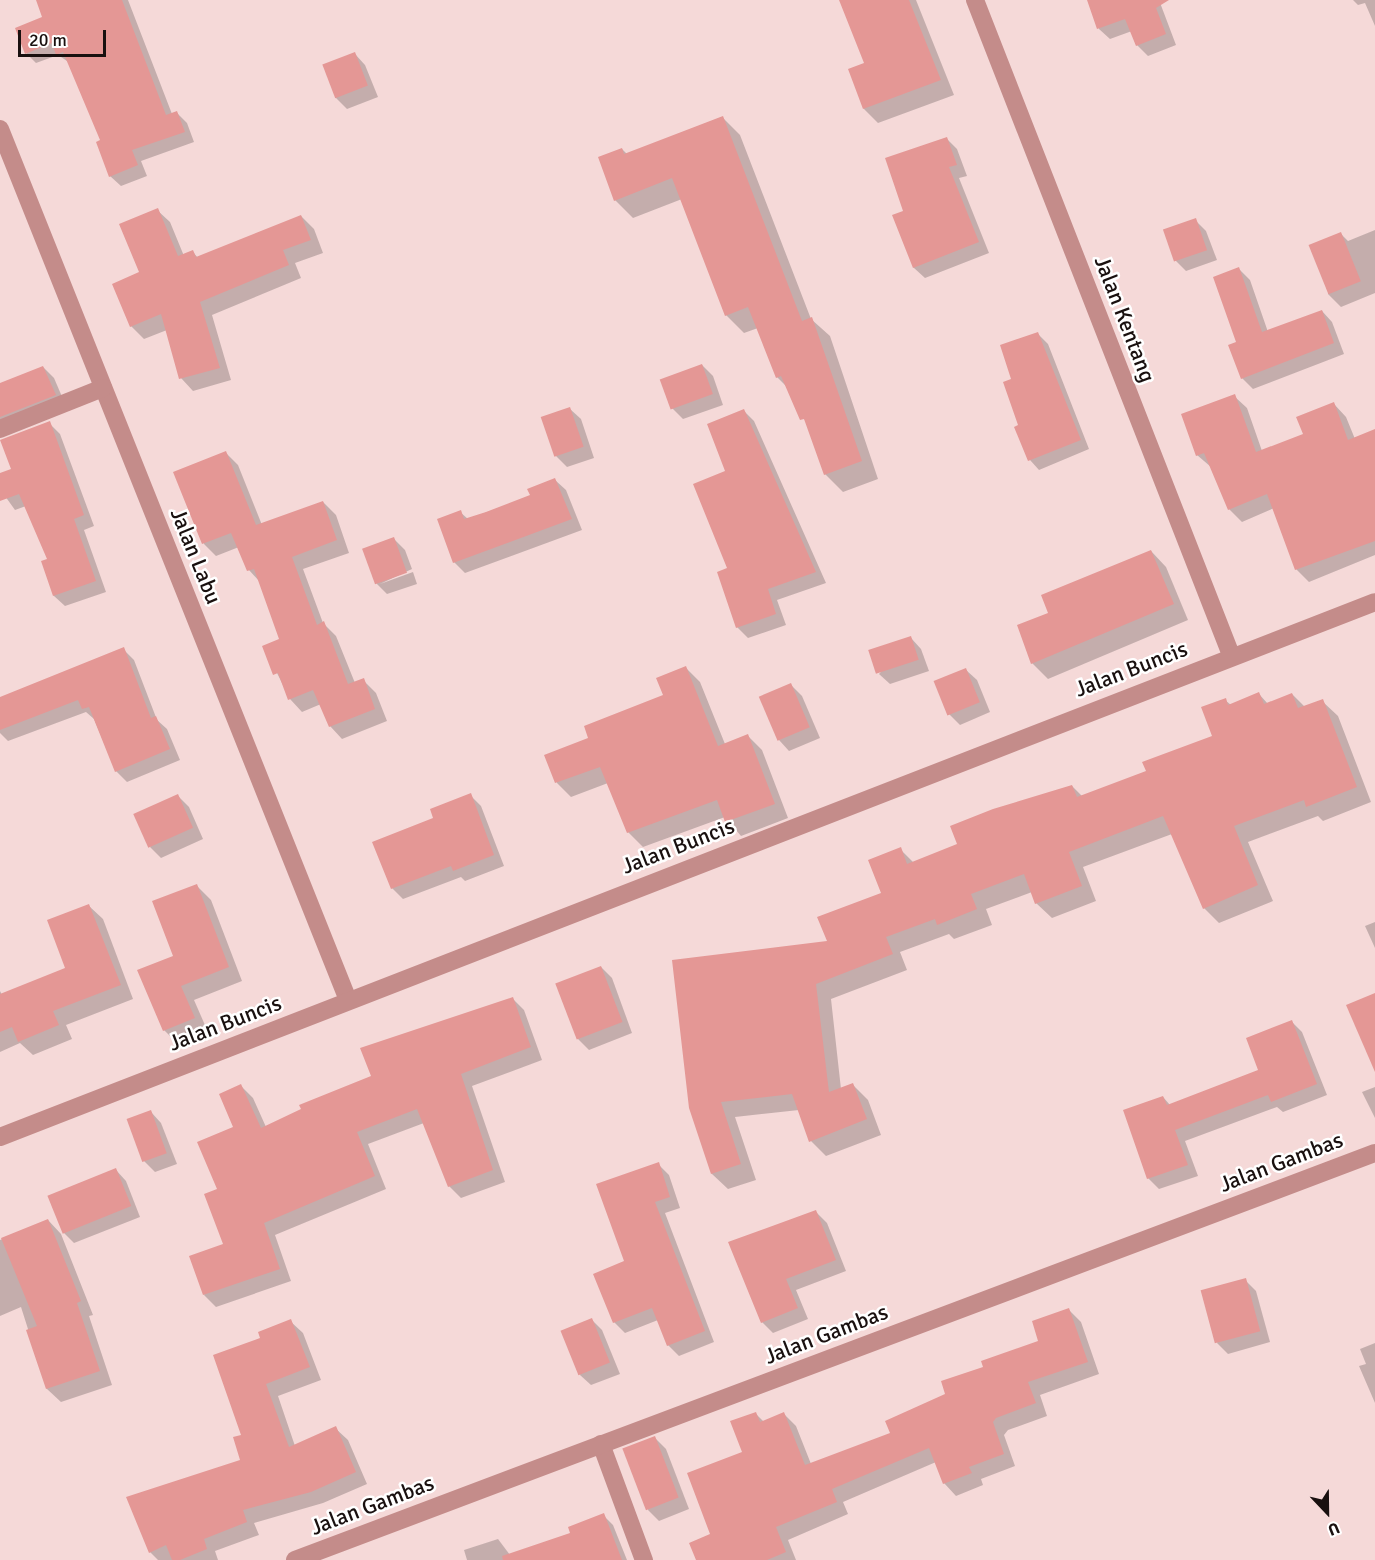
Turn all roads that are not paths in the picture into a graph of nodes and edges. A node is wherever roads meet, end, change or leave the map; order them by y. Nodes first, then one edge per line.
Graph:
1 (975, 0) edge
2 (0, 129) edge
3 (104, 388) junction
4 (0, 429) edge
5 (1375, 602) edge
6 (1231, 656) junction
7 (348, 1000) junction
8 (0, 1137) edge
9 (1375, 1153) edge
10 (601, 1444) junction
11 (294, 1560) edge
12 (644, 1560) edge

1 - 6 street, Jalan Kentang
2 - 3 street, Jalan Labu
3 - 4 street
3 - 7 street, Jalan Labu
5 - 6 street, Jalan Buncis
6 - 7 street, Jalan Buncis
7 - 8 street, Jalan Buncis
9 - 10 street, Jalan Gambas
10 - 11 street, Jalan Gambas
10 - 12 street

